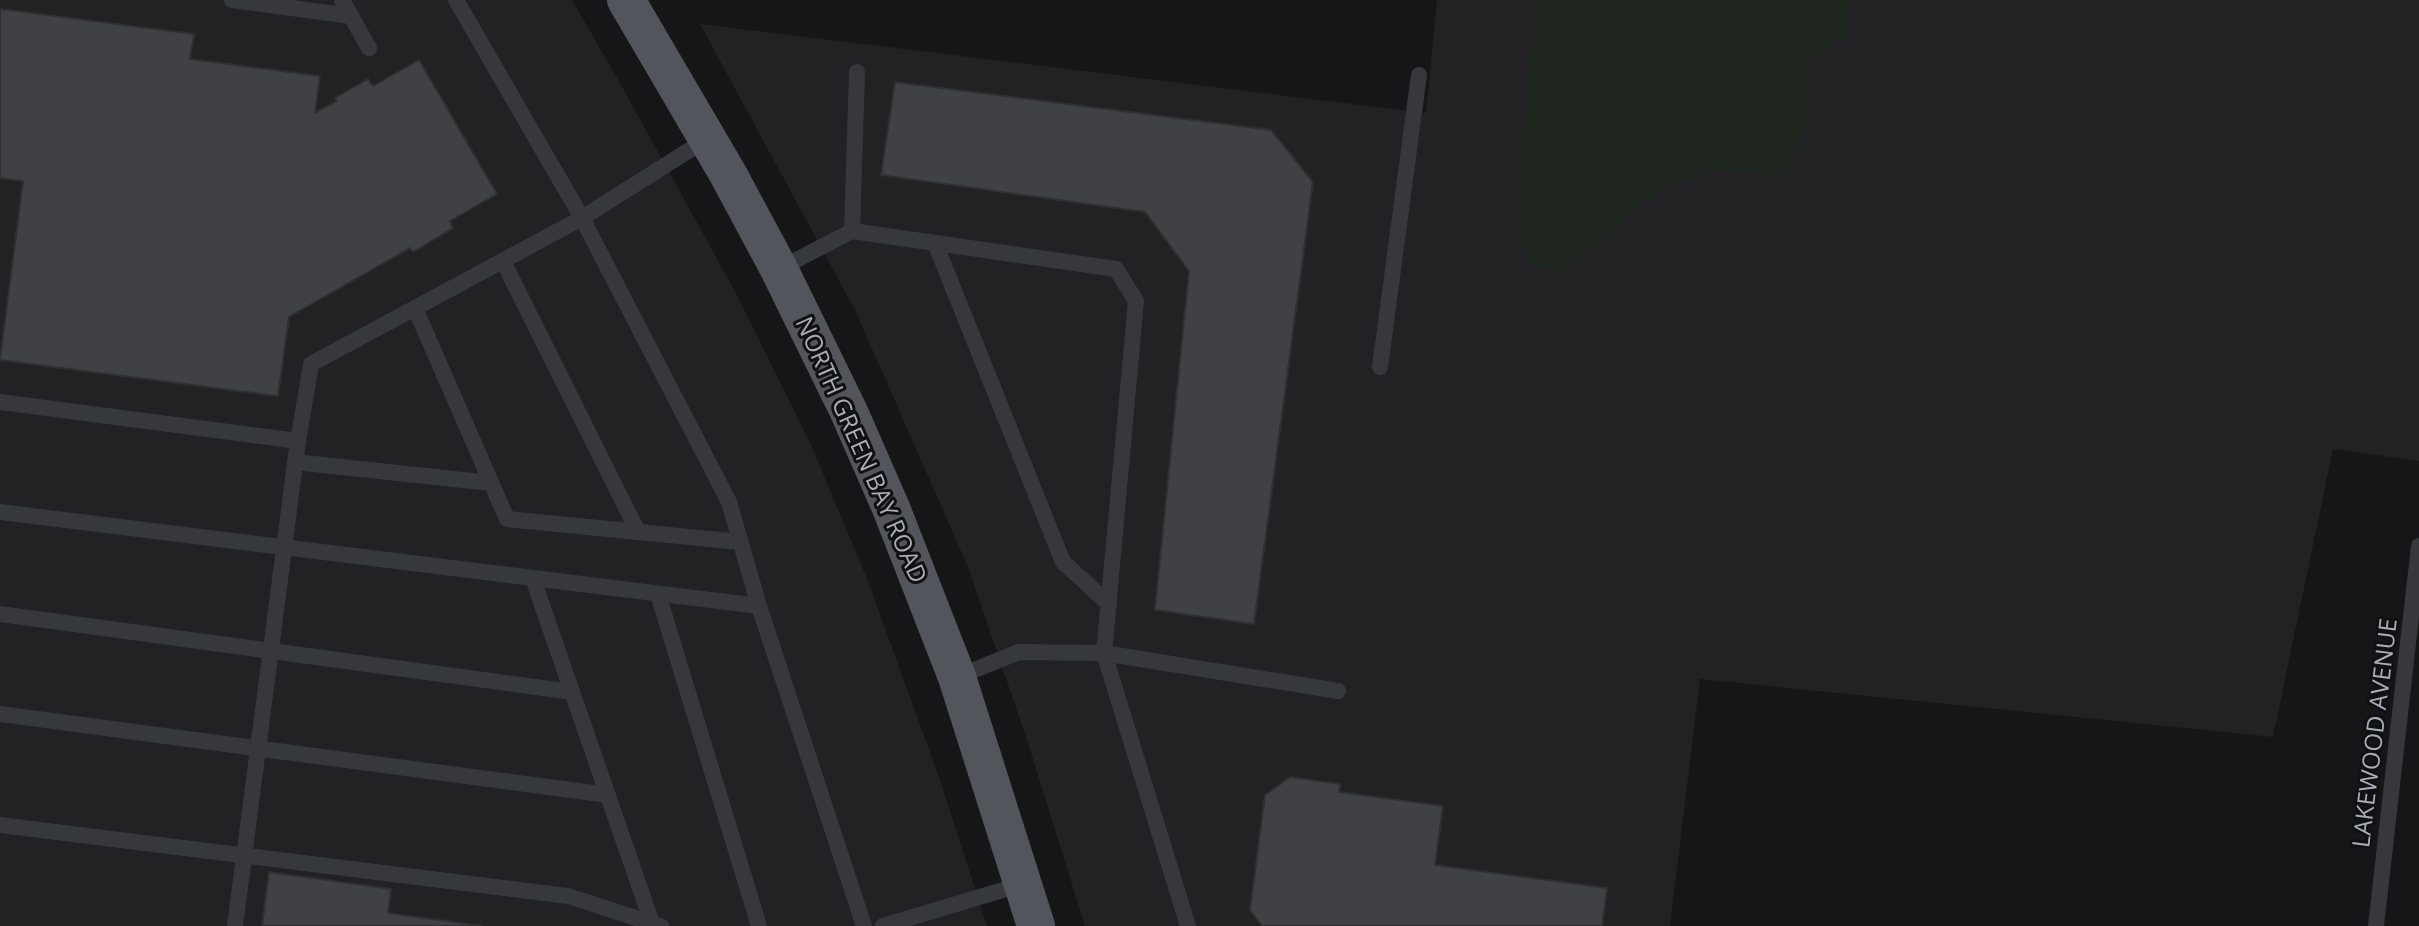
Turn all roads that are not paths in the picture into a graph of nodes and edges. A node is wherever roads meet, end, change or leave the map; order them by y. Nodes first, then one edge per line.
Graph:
1 (232, 0) edge
2 (342, 0) edge
3 (456, 0) edge
4 (626, 0) edge
5 (351, 16) junction
6 (369, 48) dead end
7 (857, 72) dead end
8 (1419, 75) dead end
9 (708, 139) junction
10 (582, 218) junction
11 (852, 231) junction
12 (935, 243) junction
13 (503, 261) junction
14 (779, 269) junction
15 (415, 308) junction
16 (1380, 367) dead end
17 (0, 402) edge
18 (298, 441) junction
19 (295, 462) junction
20 (491, 483) junction
21 (0, 512) edge
22 (638, 532) junction
23 (740, 542) junction
24 (2419, 546) edge
25 (283, 548) junction
26 (533, 579) junction
27 (658, 594) junction
28 (1109, 604) junction
29 (759, 606) junction
30 (0, 614) edge
31 (270, 650) junction
32 (1104, 653) junction
33 (957, 677) junction
34 (1338, 691) dead end
35 (572, 692) junction
36 (0, 715) edge
37 (257, 748) junction
38 (608, 795) junction
39 (0, 825) edge
40 (244, 855) junction
41 (1023, 884) junction
42 (656, 925) edge
43 (235, 926) edge
44 (759, 926) edge
45 (864, 926) edge
46 (883, 926) edge
47 (1036, 926) edge
48 (1188, 926) edge
49 (2376, 926) edge

1 - 5 lane
2 - 5 lane
3 - 10 lane
4 - 9 main road, NORTH GREEN BAY ROAD
5 - 6 lane
7 - 11 lane
8 - 16 lane
9 - 10 lane
9 - 14 main road, NORTH GREEN BAY ROAD
10 - 13 lane
10 - 23 lane
11 - 12 lane
11 - 14 lane
12 - 28 lane
12 - 28 lane
13 - 15 lane
13 - 22 lane
14 - 33 main road, NORTH GREEN BAY ROAD
15 - 18 lane
15 - 20 lane
17 - 18 lane
18 - 19 lane
19 - 20 lane
19 - 25 lane
20 - 22 lane
21 - 25 lane
22 - 23 lane
23 - 29 lane
24 - 49 lane, LAKEWOOD AVENUE
25 - 26 lane
25 - 31 lane
26 - 27 lane
26 - 35 lane
27 - 29 lane
27 - 44 lane
28 - 32 lane
29 - 45 lane
30 - 31 lane
31 - 35 lane
31 - 37 lane
32 - 33 lane
32 - 34 lane
32 - 48 lane
33 - 41 main road, NORTH GREEN BAY ROAD
35 - 38 lane
36 - 37 lane
37 - 38 lane
37 - 40 lane
38 - 42 lane
39 - 40 lane
40 - 42 lane
40 - 43 lane
41 - 46 lane
41 - 47 main road, NORTH GREEN BAY ROAD

